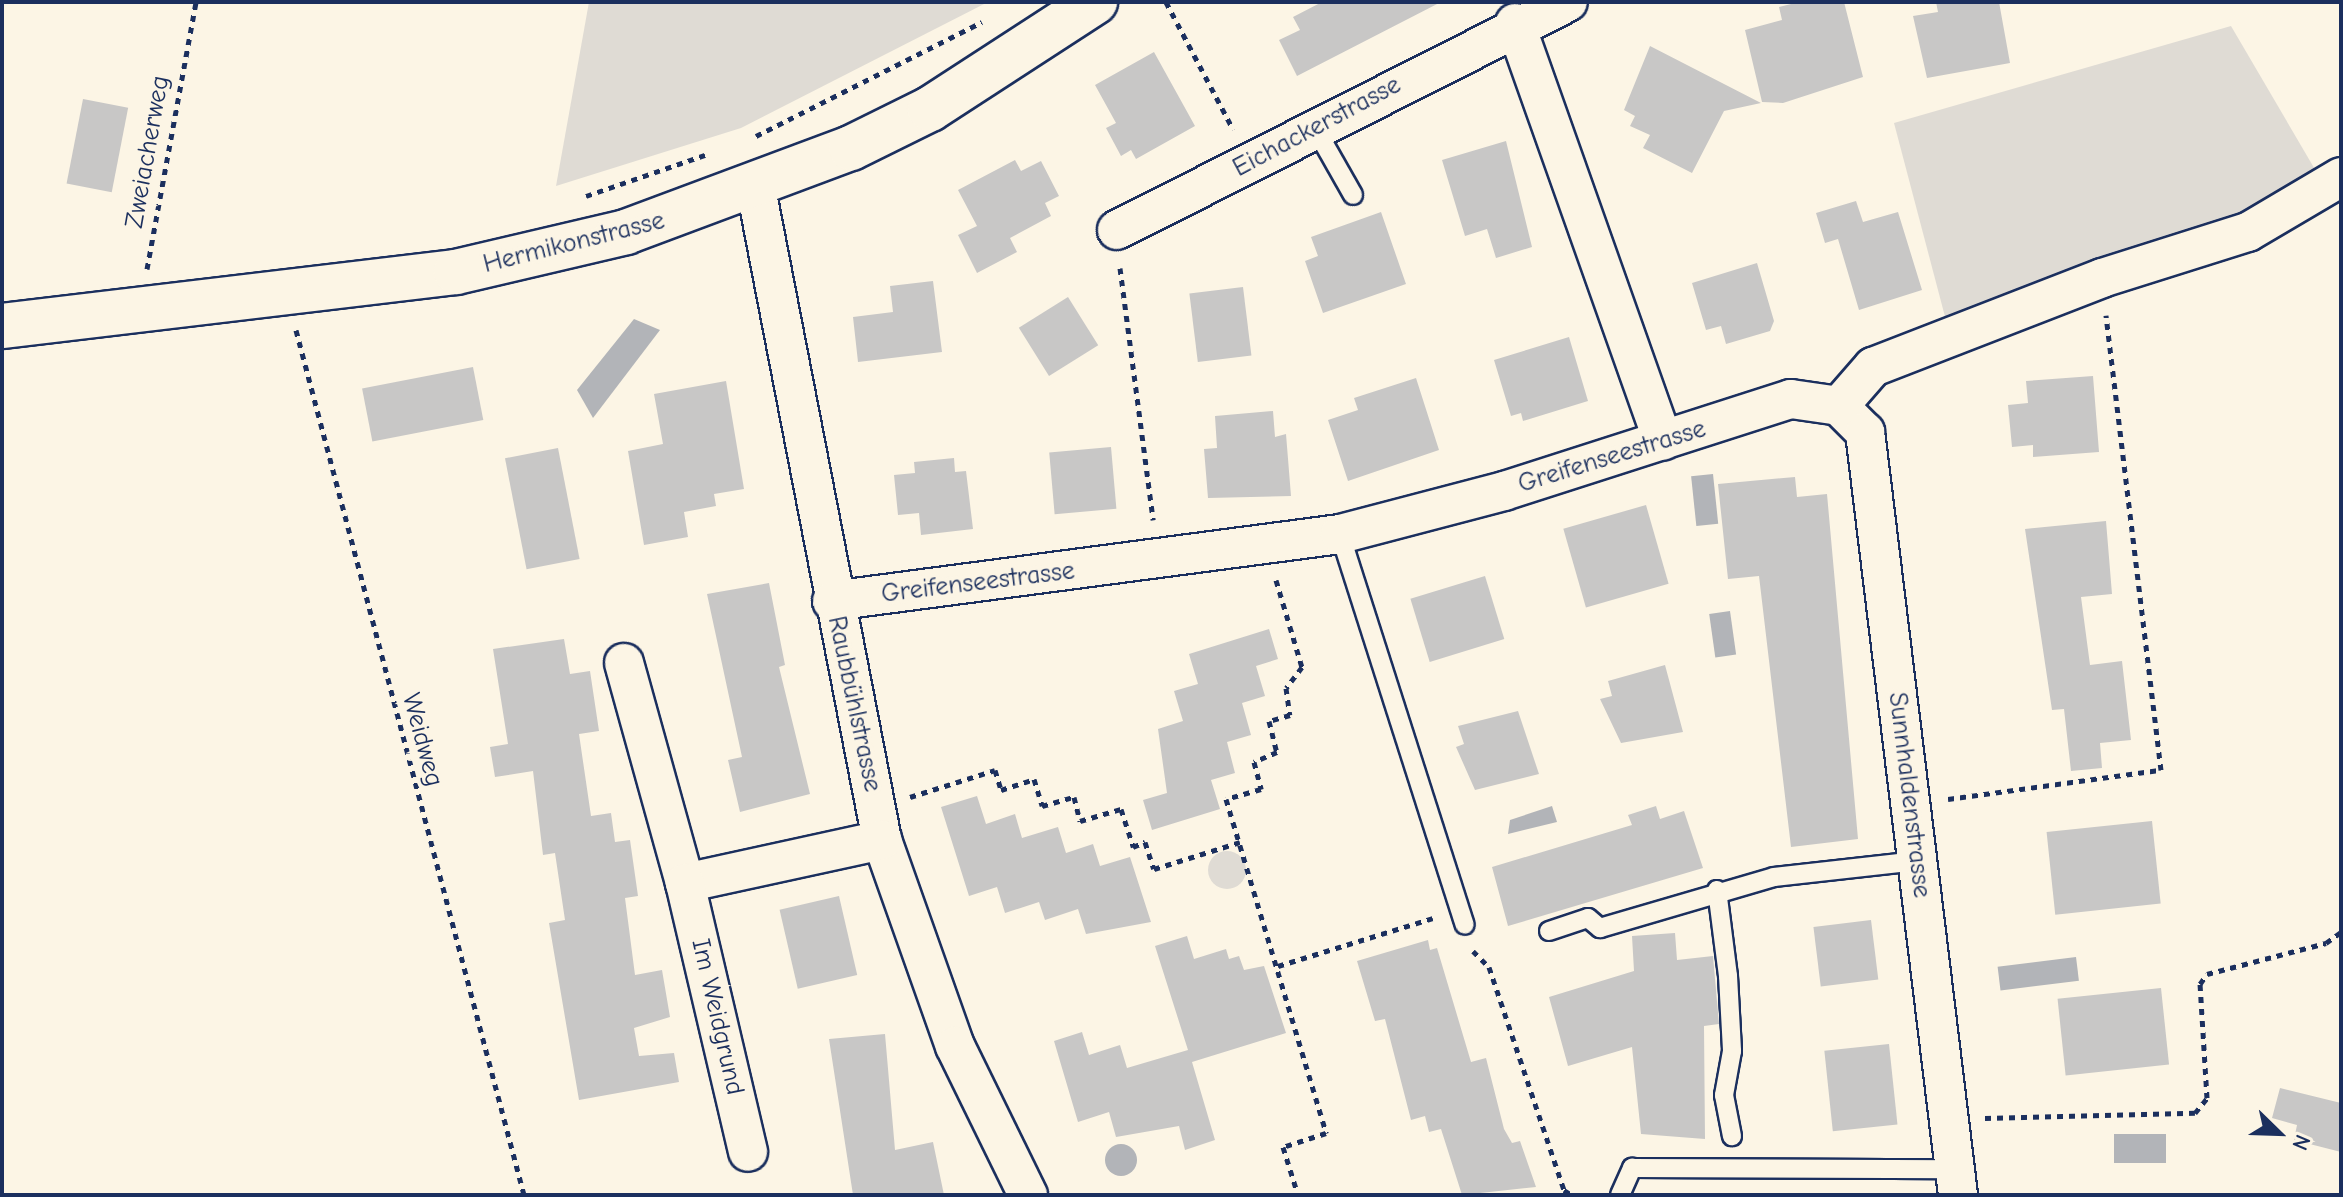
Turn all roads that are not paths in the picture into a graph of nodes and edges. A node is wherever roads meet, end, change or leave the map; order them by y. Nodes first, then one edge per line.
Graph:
1 (1095, 2) edge
2 (1568, 2) edge
3 (1515, 23) junction
4 (1315, 128) junction
5 (2341, 177) edge
6 (756, 189) junction
7 (1353, 195) dead end
8 (1117, 230) dead end
9 (2, 326) edge
10 (1839, 406) junction
11 (1663, 441) junction
12 (1340, 534) junction
13 (832, 601) junction
14 (624, 663) dead end
15 (882, 840) junction
16 (1917, 861) junction
17 (685, 883) junction
18 (1717, 890) junction
19 (1549, 931) dead end
20 (1462, 932) road end
21 (1732, 1136) dead end
22 (748, 1152) dead end
23 (1957, 1182) edge
24 (1028, 1195) edge
25 (1620, 1195) edge

1 - 6 street, Hermikonstrasse
2 - 3 street, Eichackerstrasse
3 - 4 street, Eichackerstrasse
3 - 11 street
4 - 7 lane
4 - 8 street, Eichackerstrasse
5 - 10 street
6 - 9 street, Hermikonstrasse
6 - 13 street, Raubbühlstrasse
10 - 11 street, Greifenseestrasse
10 - 16 street, Sunnhaldenstrasse
11 - 12 street, Greifenseestrasse
12 - 13 street, Greifenseestrasse
12 - 20 lane
13 - 15 street, Raubbühlstrasse
14 - 17 street, Im Weidgrund
15 - 17 street
15 - 24 street, Raubbühlstrasse
16 - 18 lane
16 - 23 street, Sunnhaldenstrasse
17 - 22 street, Im Weidgrund
18 - 19 lane
18 - 21 lane
23 - 25 lane

